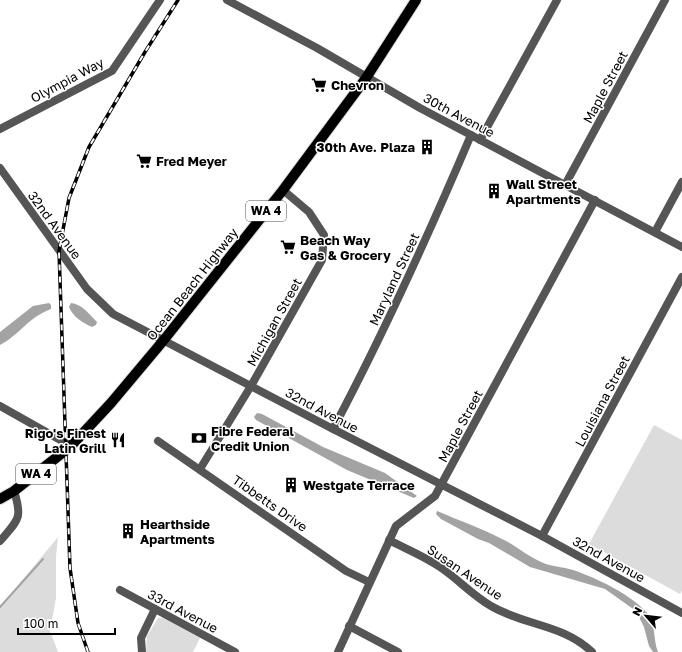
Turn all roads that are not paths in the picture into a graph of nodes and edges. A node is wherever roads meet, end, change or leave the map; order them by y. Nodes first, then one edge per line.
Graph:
1 (160, 0) edge
2 (227, 0) edge
3 (416, 0) edge
4 (557, 0) edge
5 (665, 0) edge
6 (366, 78) junction
7 (0, 129) edge
8 (471, 135) junction
9 (480, 140) junction
10 (0, 168) edge
11 (682, 182) edge
12 (565, 185) junction
13 (282, 190) junction
14 (596, 200) junction
15 (655, 232) junction
16 (682, 247) edge
17 (682, 277) edge
18 (163, 341) junction
19 (252, 386) junction
20 (0, 406) edge
21 (333, 429) junction
22 (158, 441) dead end
23 (71, 446) junction
24 (200, 469) junction
25 (442, 485) junction
26 (14, 491) junction
27 (0, 499) edge
28 (542, 536) junction
29 (389, 540) junction
30 (0, 541) edge
31 (369, 582) junction
32 (120, 590) dead end
33 (155, 610) junction
34 (682, 613) edge
35 (349, 626) junction
36 (142, 652) edge
37 (235, 652) edge
38 (338, 652) edge
39 (398, 652) edge
40 (592, 652) edge

1 - 7 street, Olympia Way
2 - 6 street, 30th Avenue
3 - 6 main road, Ocean Beach Highway / WA 4
4 - 9 street
5 - 12 street, Maple Street
6 - 8 street, 30th Avenue
6 - 13 main road, Ocean Beach Highway / WA 4
8 - 9 street, 30th Avenue
8 - 21 street, Maryland Street
9 - 12 street, 30th Avenue
10 - 18 street, 32nd Avenue
11 - 15 street
12 - 14 street, 30th Avenue
13 - 18 main road, Ocean Beach Highway / WA 4
13 - 19 street, Michigan Street
14 - 15 street, 30th Avenue
14 - 25 street, Maple Street
15 - 16 street, 30th Avenue
17 - 28 street, Louisiana Street
18 - 19 street, 32nd Avenue
18 - 23 main road, Ocean Beach Highway / WA 4
19 - 21 street, 32nd Avenue
19 - 24 street, Michigan Street
20 - 23 street
21 - 25 street, 32nd Avenue
22 - 24 street, Tibbetts Drive
23 - 26 main road, Ocean Beach Highway / WA 4
24 - 31 street, Tibbetts Drive
25 - 28 street, 32nd Avenue
25 - 29 street, Maple Street
26 - 27 main road, Ocean Beach Highway / WA 4
26 - 30 street
28 - 34 street, 32nd Avenue
29 - 31 street, Maple Street
29 - 40 street, Susan Avenue
31 - 35 street, Maple Street
32 - 33 street, 33rd Avenue
33 - 36 street
33 - 37 street, 33rd Avenue
35 - 38 street, Maple Street
35 - 39 street

